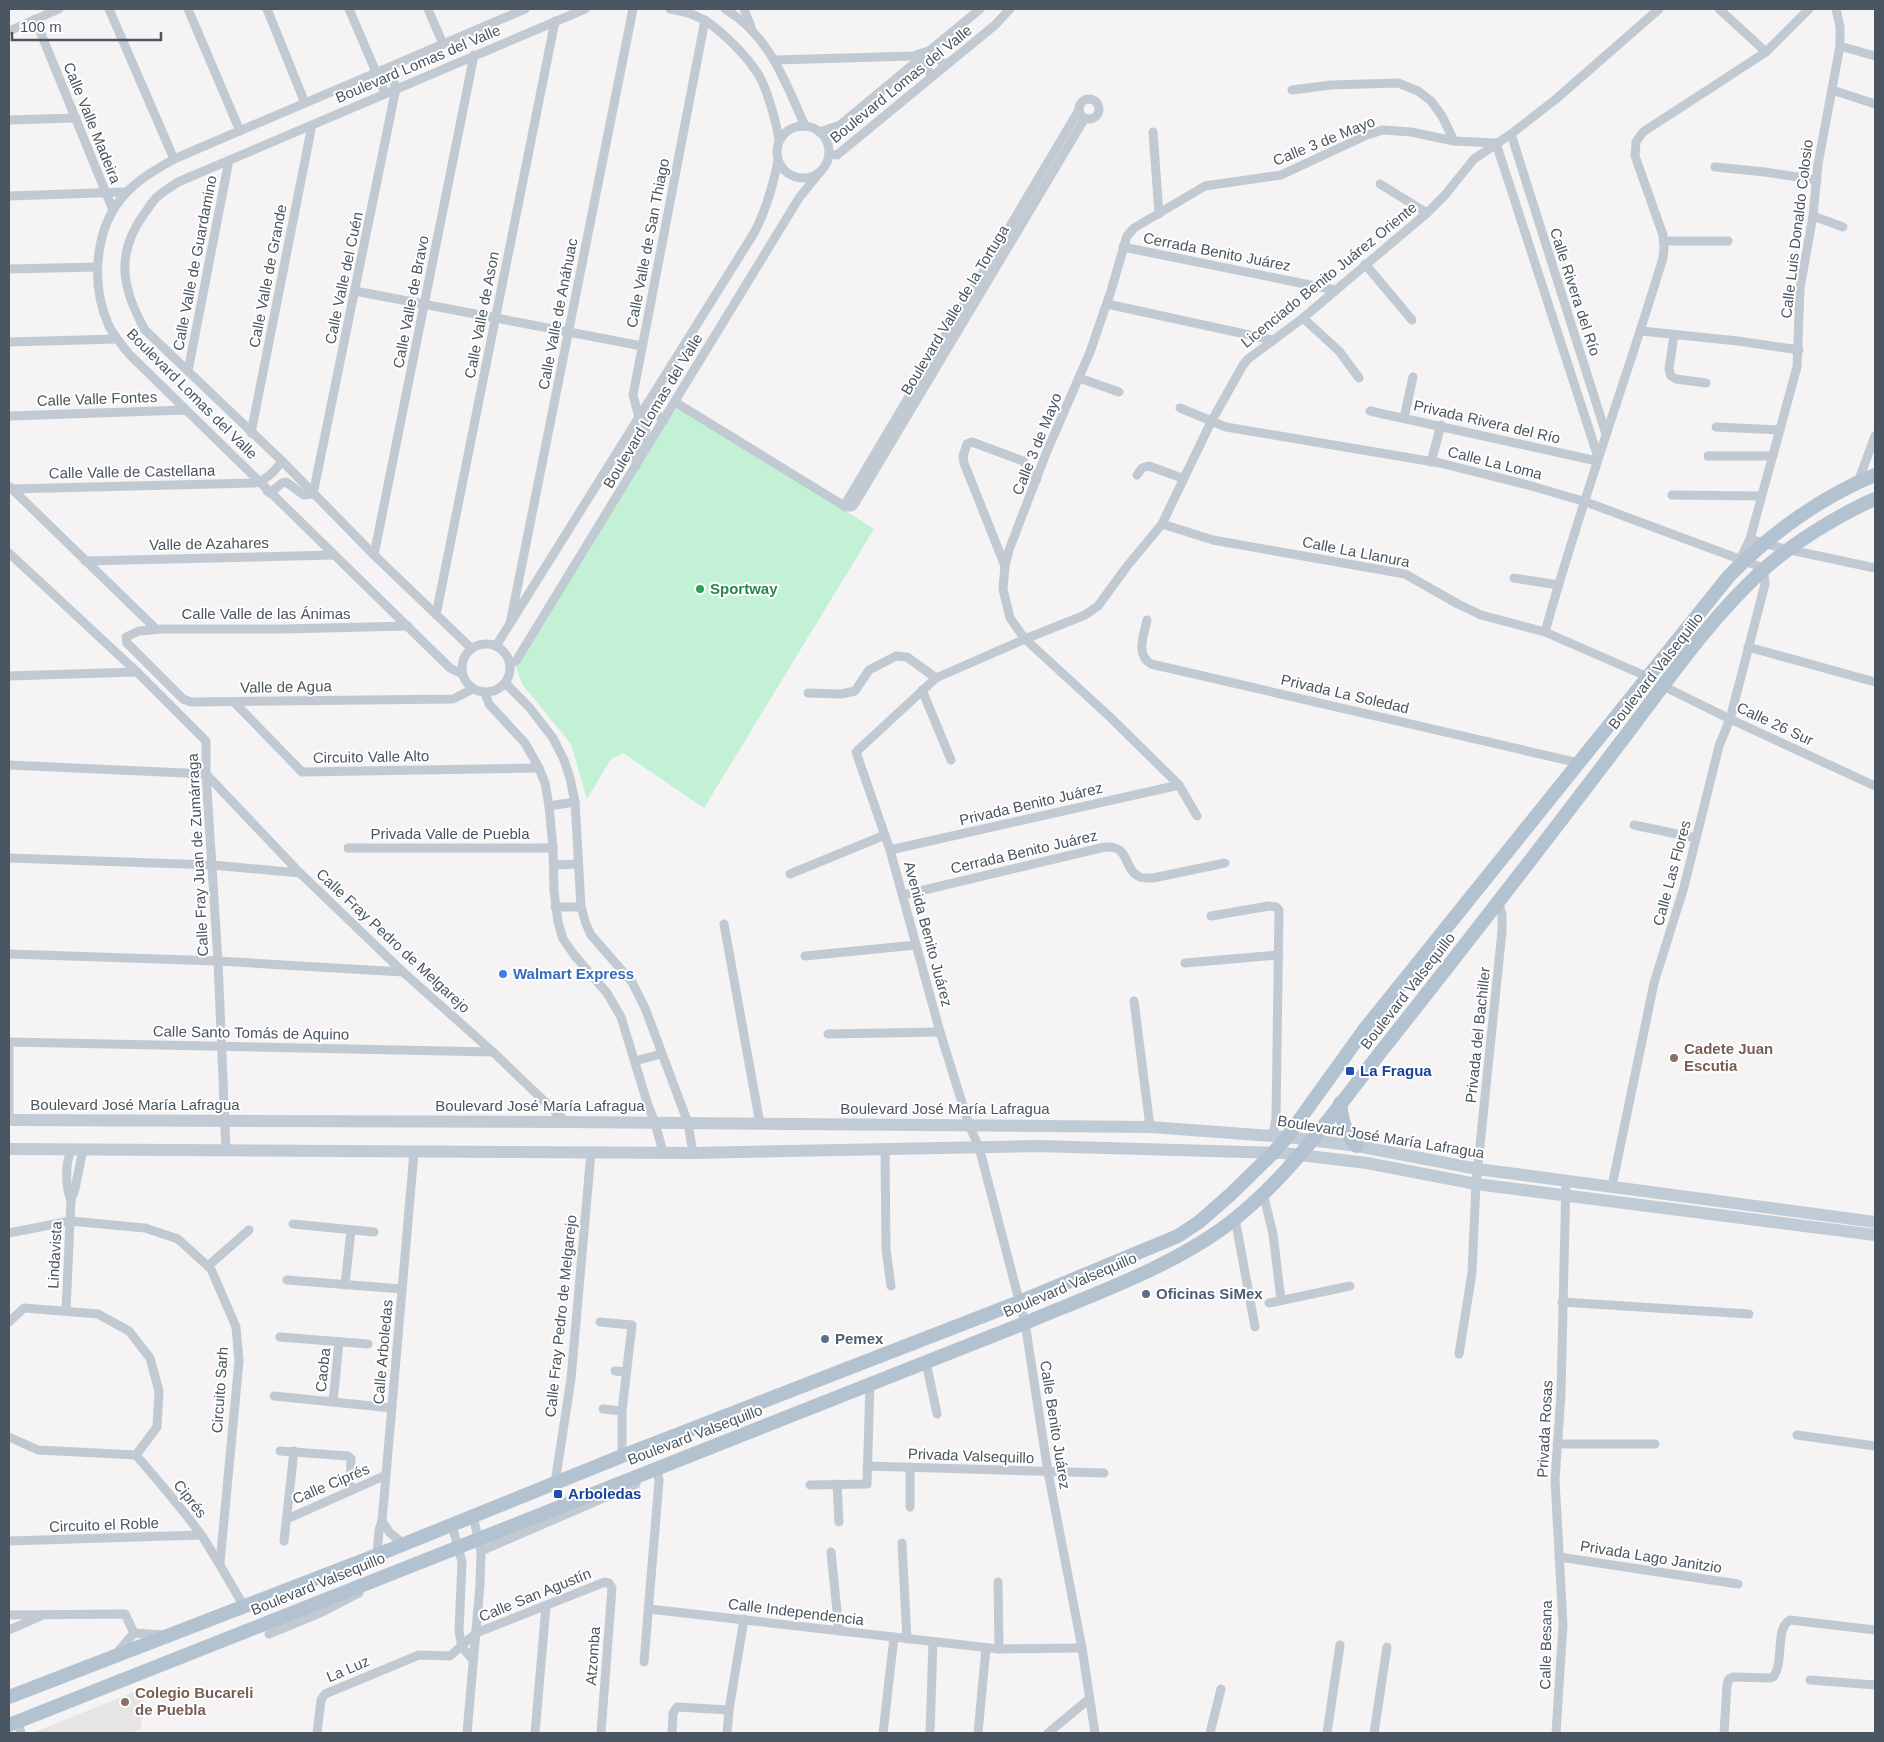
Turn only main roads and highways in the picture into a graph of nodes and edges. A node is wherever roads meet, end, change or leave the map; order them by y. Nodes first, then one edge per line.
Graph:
1 (1875, 475) edge
2 (1875, 499) edge
3 (1340, 1103) junction
4 (9, 1120) edge
5 (1280, 1136) junction
6 (1312, 1141) junction
7 (1357, 1146) junction
8 (9, 1149) edge
9 (1274, 1152) junction
10 (1301, 1154) junction
11 (1875, 1222) edge
12 (1875, 1235) edge
13 (9, 1697) edge
14 (16, 1726) edge

1 - 5 main road, Boulevard Valsequillo
2 - 3 main road, Boulevard Valsequillo
3 - 6 main road, Boulevard Valsequillo
3 - 7 main road
4 - 5 main road, Boulevard José María Lafragua
5 - 6 main road, Boulevard José María Lafragua
5 - 9 main road, Boulevard Valsequillo
6 - 7 main road, Boulevard José María Lafragua
6 - 10 main road, Boulevard Valsequillo
7 - 11 main road, Boulevard José María Lafragua
8 - 9 main road, Boulevard José María Lafragua
9 - 10 main road, Boulevard José María Lafragua
9 - 13 main road, Boulevard Valsequillo
10 - 12 main road, Boulevard José María Lafragua
10 - 14 main road, Boulevard Valsequillo

